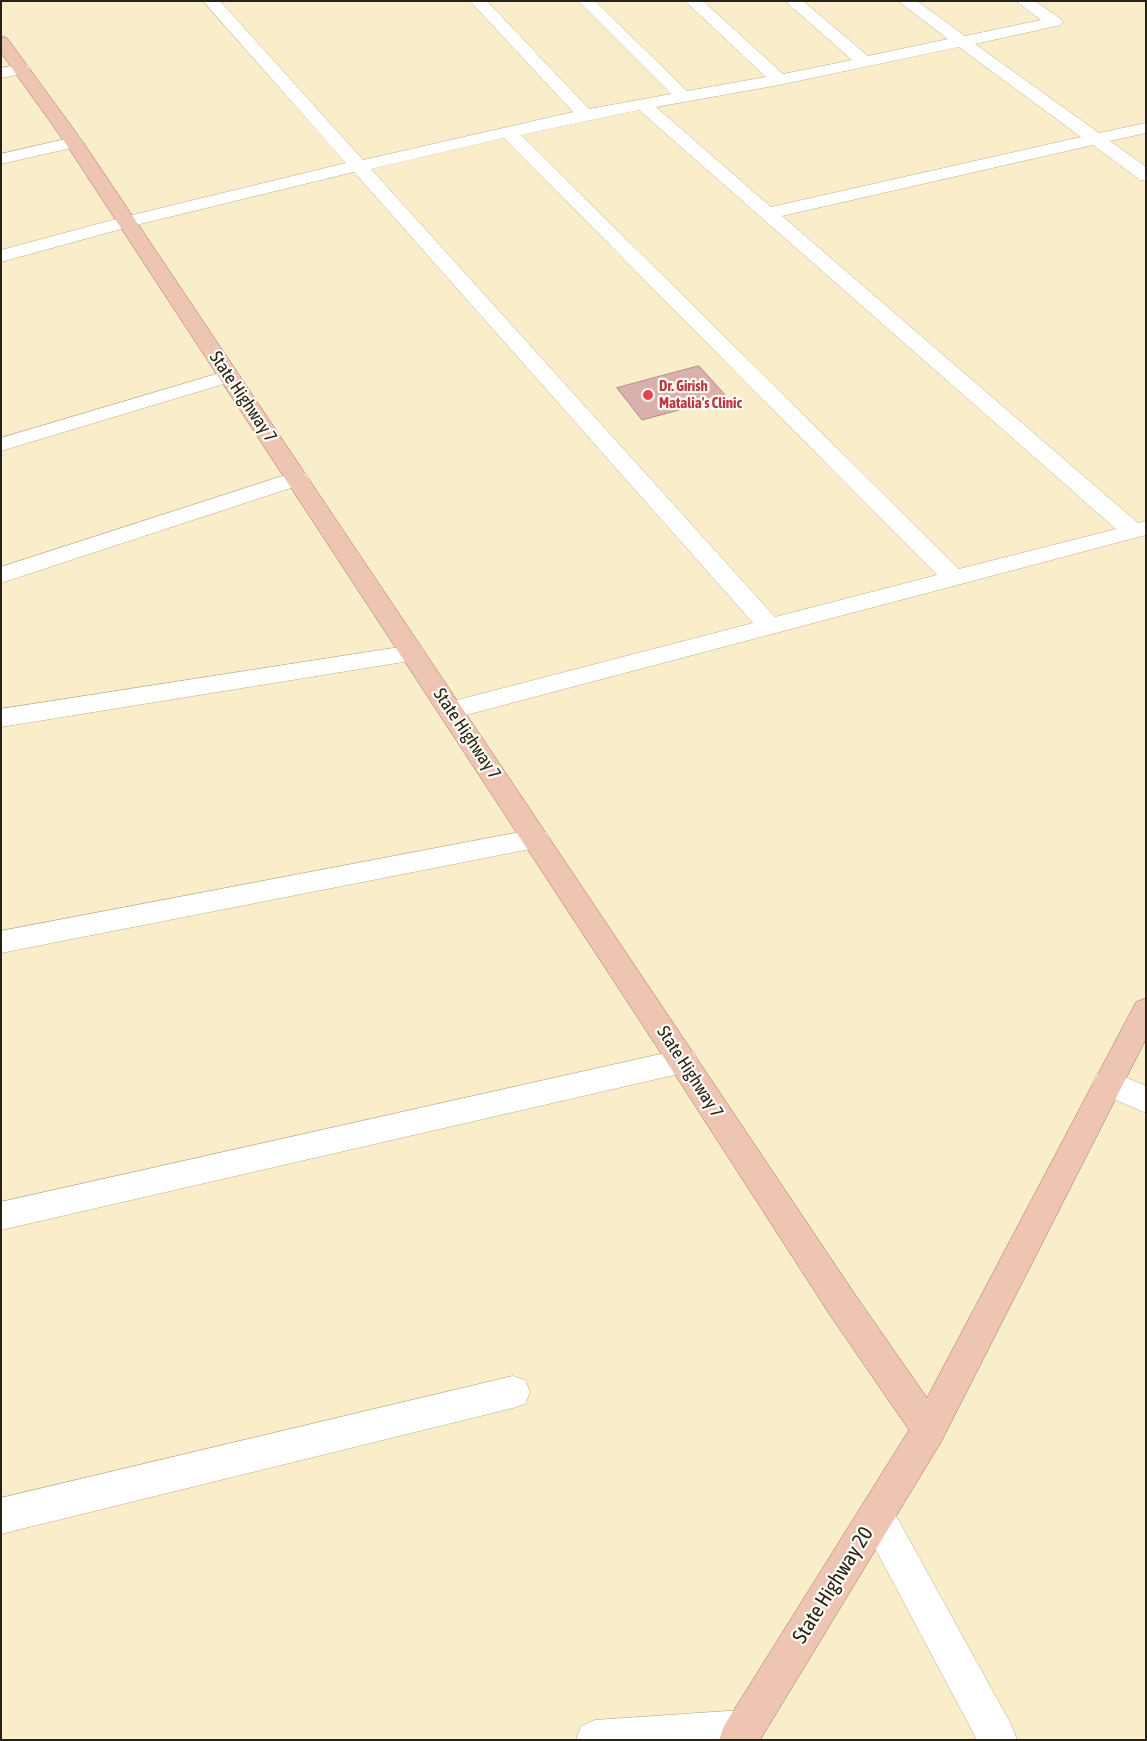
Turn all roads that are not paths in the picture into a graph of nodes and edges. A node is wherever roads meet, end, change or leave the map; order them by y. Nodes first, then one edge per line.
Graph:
1 (211, 1) edge
2 (478, 1) edge
3 (586, 1) edge
4 (693, 1) edge
5 (793, 1) edge
6 (906, 1) edge
7 (1024, 1) edge
8 (1, 41) edge
9 (961, 42) junction
10 (866, 62) junction
11 (12, 71) edge
12 (779, 80) junction
13 (683, 97) junction
14 (642, 104) junction
15 (585, 115) junction
16 (1146, 128) edge
17 (509, 133) junction
18 (1096, 140) junction
19 (74, 142) junction
20 (1, 159) edge
21 (358, 166) junction
22 (1146, 176) edge
23 (768, 213) junction
24 (128, 222) junction
25 (1, 256) edge
26 (230, 376) junction
27 (1, 445) edge
28 (298, 478) junction
29 (1139, 529) edge
30 (1, 575) edge
31 (954, 578) junction
32 (769, 626) junction
33 (413, 653) junction
34 (451, 710) junction
35 (1, 718) edge
36 (536, 839) junction
37 (1, 942) edge
38 (1146, 1010) edge
39 (683, 1061) junction
40 (1108, 1083) junction
41 (1146, 1100) edge
42 (1, 1216) edge
43 (513, 1392) dead end
44 (929, 1430) junction
45 (1, 1516) edge
46 (876, 1516) junction
47 (741, 1735) edge
48 (595, 1740) edge
49 (998, 1740) edge

1 - 21 street
2 - 15 street
3 - 13 street
4 - 12 street
5 - 10 street
6 - 9 street
7 - 9 street
8 - 11 main road, State Highway 7
9 - 10 street
9 - 18 street
10 - 12 street
11 - 19 main road, State Highway 7
12 - 13 street
13 - 14 street
14 - 15 street
14 - 23 street
15 - 17 street
16 - 18 street
17 - 21 street
17 - 31 street
18 - 22 street
18 - 23 street
19 - 20 street
19 - 24 main road, State Highway 7
21 - 24 street
21 - 32 street
23 - 29 street
24 - 25 street
24 - 26 main road, State Highway 7
26 - 27 street
26 - 28 main road, State Highway 7
28 - 30 street
28 - 33 main road, State Highway 7
29 - 31 street
31 - 32 street
32 - 34 street
33 - 34 main road, State Highway 7
33 - 35 street
34 - 36 main road, State Highway 7
36 - 37 street
36 - 39 main road, State Highway 7
38 - 40 main road, State Highway 20
39 - 42 street
39 - 44 main road, State Highway 7
40 - 41 street
40 - 44 main road, State Highway 20
43 - 45 street
44 - 46 main road, State Highway 20
46 - 47 main road, State Highway 20
46 - 49 street
47 - 48 street

